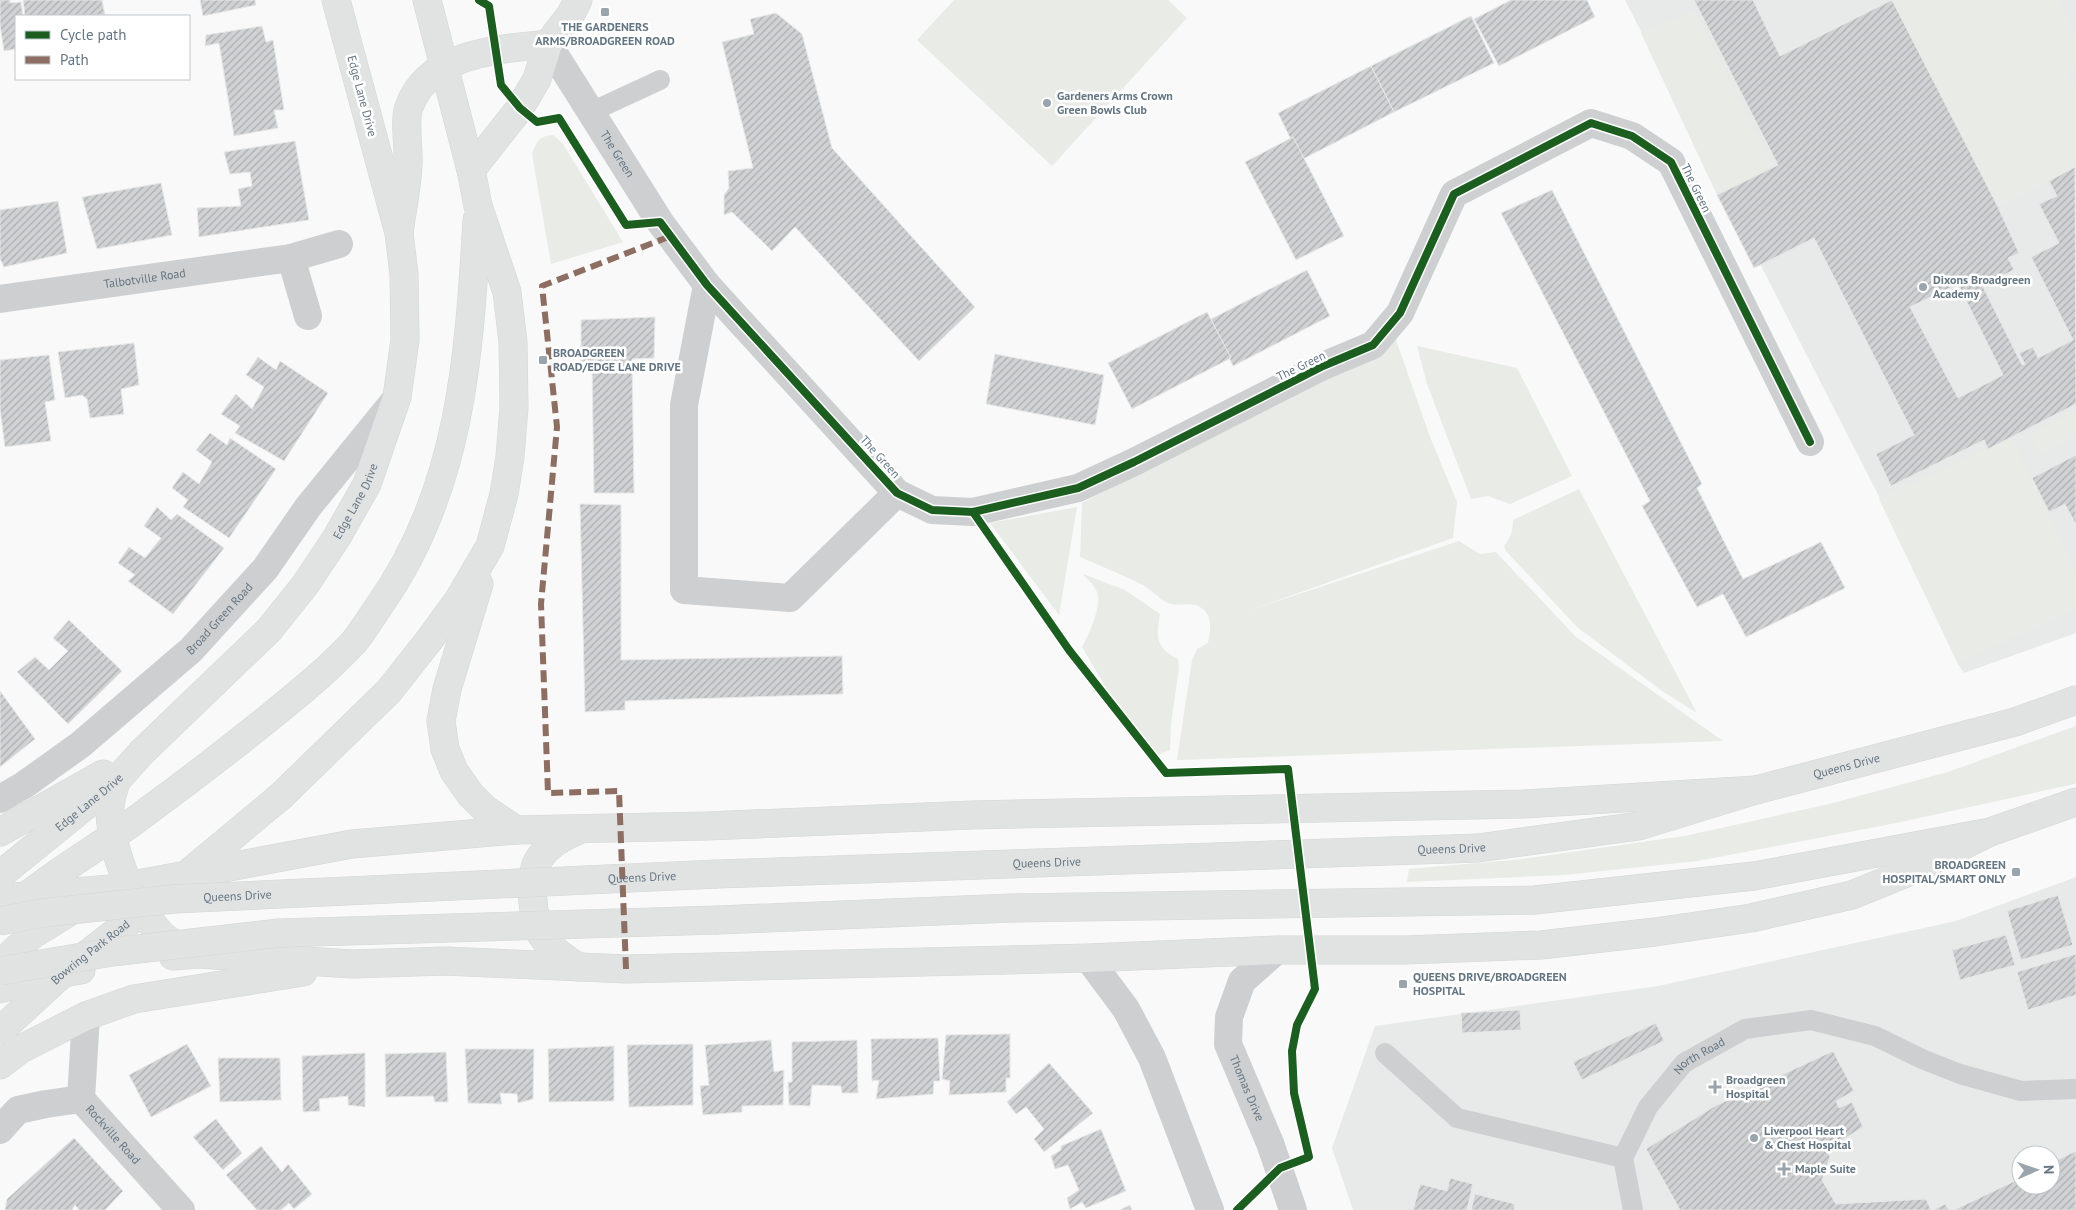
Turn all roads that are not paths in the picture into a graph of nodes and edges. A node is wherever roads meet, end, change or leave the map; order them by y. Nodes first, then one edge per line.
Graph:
1 (336, 0) edge
2 (427, 0) edge
3 (578, 0) edge
4 (548, 44) junction
5 (445, 65) junction
6 (660, 80) dead end
7 (591, 112) junction
8 (471, 170) junction
9 (478, 206) junction
10 (398, 233) junction
11 (339, 244) dead end
12 (290, 258) junction
13 (708, 285) junction
14 (0, 299) edge
15 (308, 316) dead end
16 (397, 397) junction
17 (1810, 442) dead end
18 (897, 492) junction
19 (490, 546) junction
20 (2076, 700) edge
21 (142, 752) junction
22 (116, 781) junction
23 (1756, 790) junction
24 (0, 799) edge
25 (2076, 802) edge
26 (582, 828) junction
27 (516, 830) junction
28 (0, 832) edge
29 (1990, 832) junction
30 (114, 837) junction
31 (0, 875) edge
32 (184, 876) junction
33 (120, 888) junction
34 (28, 895) junction
35 (0, 898) edge
36 (143, 911) junction
37 (0, 919) edge
38 (1277, 950) junction
39 (199, 954) junction
40 (1088, 958) junction
41 (0, 964) edge
42 (352, 964) junction
43 (578, 967) junction
44 (0, 971) edge
45 (63, 973) junction
46 (0, 989) edge
47 (86, 1016) junction
48 (0, 1031) edge
49 (1385, 1053) dead end
50 (0, 1065) edge
51 (2076, 1089) edge
52 (82, 1099) junction
53 (0, 1130) edge
54 (1623, 1158) junction
55 (181, 1210) edge
56 (1210, 1210) edge
57 (1293, 1210) edge
58 (1633, 1210) edge

1 - 10 main road, Edge Lane Drive
2 - 5 main road
3 - 4 main road
4 - 5 main road
4 - 7 street, The Green
4 - 8 main road
5 - 8 main road
5 - 10 main road
6 - 7 lane
7 - 13 street, The Green
8 - 9 main road
9 - 19 main road
9 - 30 main road
10 - 16 main road, Edge Lane Drive
11 - 12 street, Talbotville Road
12 - 14 street, Talbotville Road
12 - 15 street
13 - 18 street, The Green
13 - 18 street, The Green
16 - 21 main road, Edge Lane Drive
16 - 24 street, Broad Green Road
17 - 18 street, The Green
19 - 27 main road
19 - 32 main road
20 - 23 main road, Queens Drive
21 - 22 main road, Edge Lane Drive
21 - 28 main road
22 - 30 main road
22 - 31 main road, Edge Lane Drive
23 - 26 main road
23 - 37 main road, Queens Drive, bridge
25 - 29 main road
26 - 27 main road
26 - 43 main road
27 - 32 main road
29 - 38 main road
29 - 44 main road, bridge
30 - 33 main road
30 - 34 main road
32 - 33 main road
32 - 36 main road, Bowring Park Road
33 - 34 main road
33 - 36 main road
33 - 41 main road
34 - 35 main road
34 - 37 main road
36 - 39 main road
36 - 45 main road, Bowring Park Road
38 - 40 main road
38 - 57 street, Thomas Drive
39 - 42 main road
39 - 45 main road
40 - 43 main road
40 - 56 street
42 - 43 main road
42 - 47 main road
45 - 46 main road
45 - 48 main road, Bowring Park Road
47 - 50 main road
47 - 52 street, Rockville Road
49 - 54 lane
51 - 54 lane, North Road
52 - 53 street
52 - 55 street, Rockville Road
54 - 58 lane

